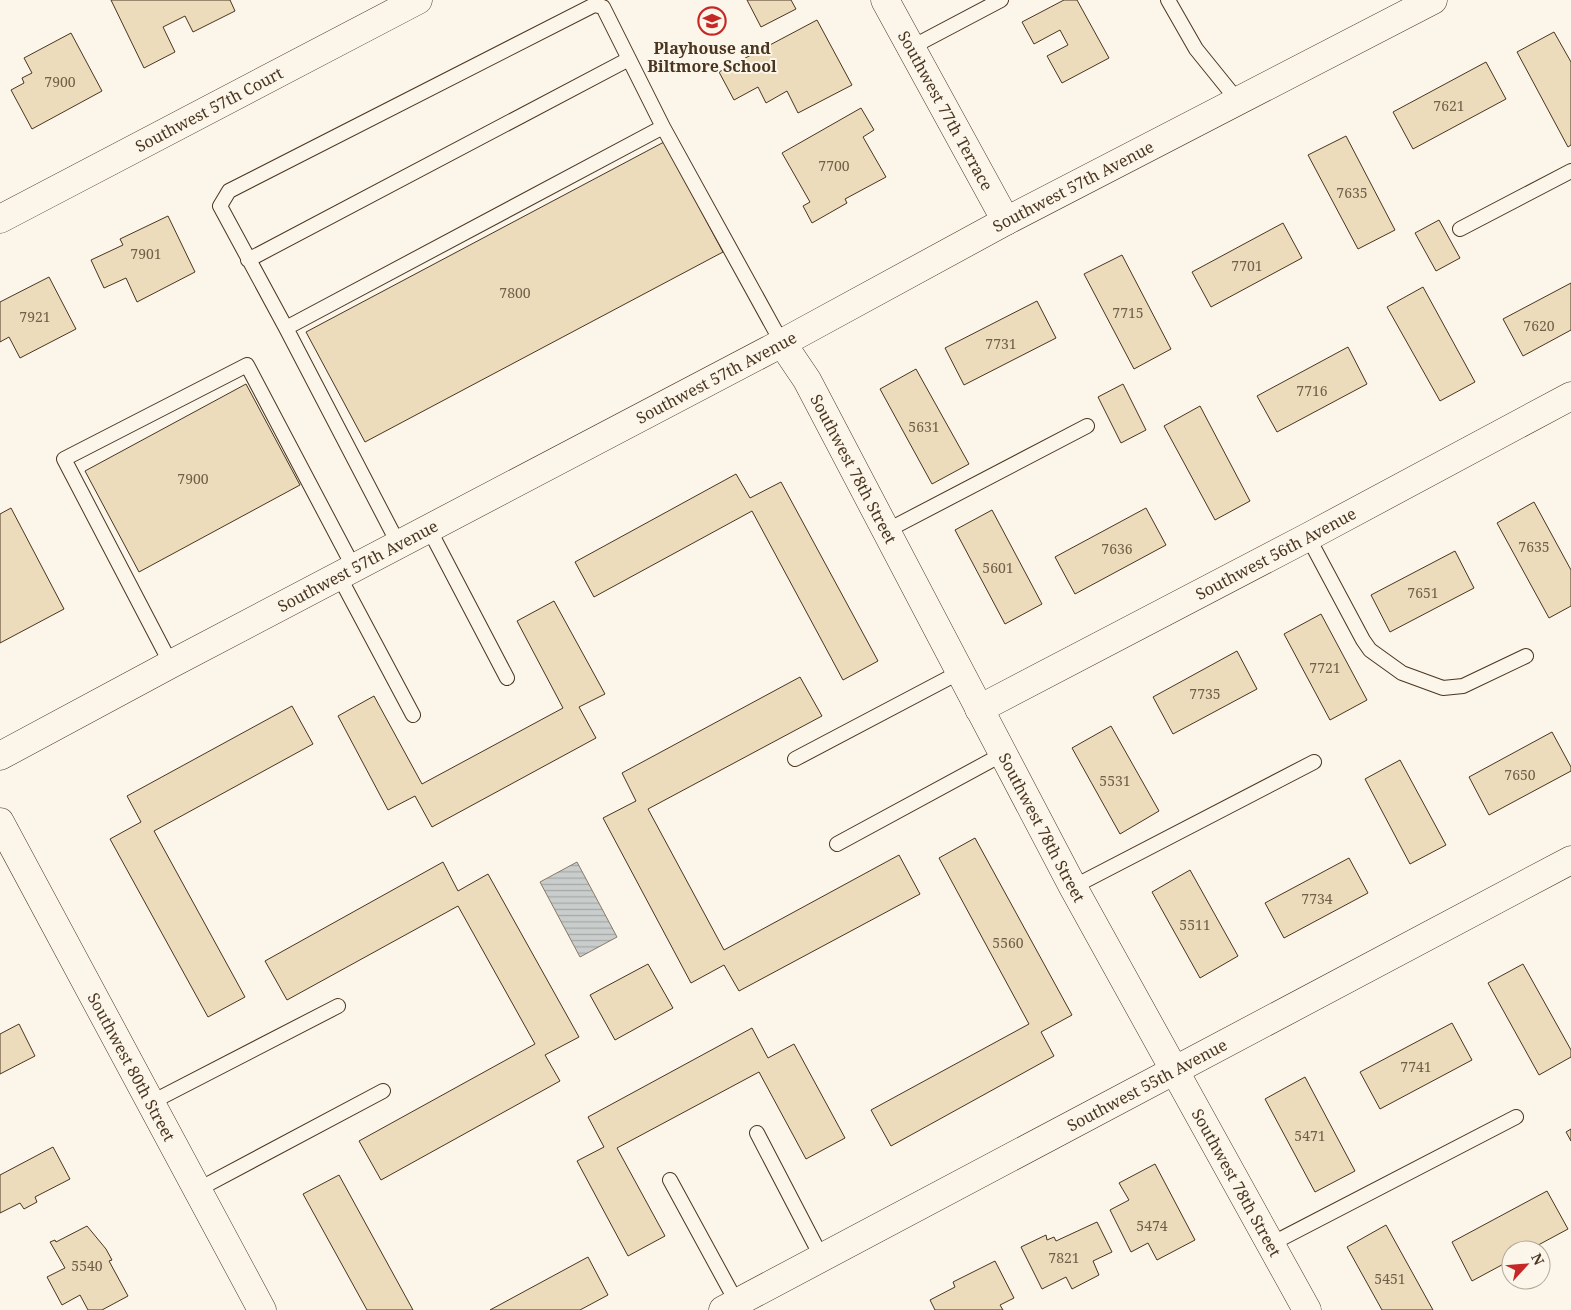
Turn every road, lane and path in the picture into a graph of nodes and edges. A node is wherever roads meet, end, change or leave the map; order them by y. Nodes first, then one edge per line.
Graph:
1 (418, 0) edge
2 (885, 0) edge
3 (1001, 0) edge
4 (1168, 0) edge
5 (1433, 0) edge
6 (912, 47) junction
7 (629, 59) junction
8 (1238, 101) junction
9 (663, 126) junction
10 (1571, 171) edge
11 (0, 219) edge
12 (1006, 221) junction
13 (1460, 229) dead end
14 (248, 260) junction
15 (286, 328) junction
16 (782, 342) junction
17 (1571, 396) edge
18 (1087, 426) dead end
19 (429, 529) junction
20 (886, 531) junction
21 (1308, 537) junction
22 (399, 544) junction
23 (346, 572) junction
24 (1526, 656) dead end
25 (171, 664) junction
26 (960, 672) junction
27 (507, 678) dead end
28 (979, 709) junction
29 (414, 715) dead end
30 (1003, 754) junction
31 (0, 756) edge
32 (795, 760) dead end
33 (1314, 762) dead end
34 (0, 822) edge
35 (837, 844) dead end
36 (1571, 860) edge
37 (1073, 887) junction
38 (338, 1006) dead end
39 (1176, 1070) junction
40 (383, 1091) dead end
41 (150, 1103) junction
42 (1516, 1117) dead end
43 (757, 1133) dead end
44 (670, 1180) dead end
45 (197, 1190) junction
46 (1271, 1244) junction
47 (822, 1258) junction
48 (730, 1306) edge
49 (262, 1310) edge
50 (1307, 1310) edge

1 - 11 street, Southwest 57th Court
2 - 6 street, Southwest 77th Terrace
3 - 6 lane
4 - 8 lane
5 - 8 street, Southwest 57th Avenue
6 - 12 street, Southwest 77th Terrace
7 - 9 lane
7 - 14 lane
7 - 14 lane
8 - 12 street, Southwest 57th Avenue
9 - 15 lane
9 - 16 lane
10 - 13 lane
12 - 16 street, Southwest 57th Avenue
14 - 15 lane
15 - 22 lane
16 - 19 street, Southwest 57th Avenue
16 - 20 street, Southwest 78th Street
17 - 21 street, Southwest 56th Avenue
18 - 20 lane
19 - 22 street, Southwest 57th Avenue
19 - 27 lane
20 - 26 street, Southwest 78th Street
21 - 24 lane
21 - 28 street, Southwest 56th Avenue
22 - 23 street, Southwest 57th Avenue
23 - 25 street, Southwest 57th Avenue
23 - 25 lane
23 - 29 lane
25 - 31 street, Southwest 57th Avenue
26 - 28 street, Southwest 78th Street
26 - 32 lane
28 - 30 street, Southwest 78th Street
30 - 35 lane
30 - 37 street, Southwest 78th Street
33 - 37 lane
34 - 41 street, Southwest 80th Street
36 - 39 street, Southwest 55th Avenue
37 - 39 street, Southwest 78th Street
38 - 41 lane
39 - 46 street, Southwest 78th Street
39 - 47 street, Southwest 55th Avenue
40 - 45 lane
41 - 45 street, Southwest 80th Street
42 - 46 lane
43 - 47 lane
44 - 48 lane
45 - 49 street, Southwest 80th Street
46 - 50 street, Southwest 78th Street
47 - 48 street, Southwest 55th Avenue

